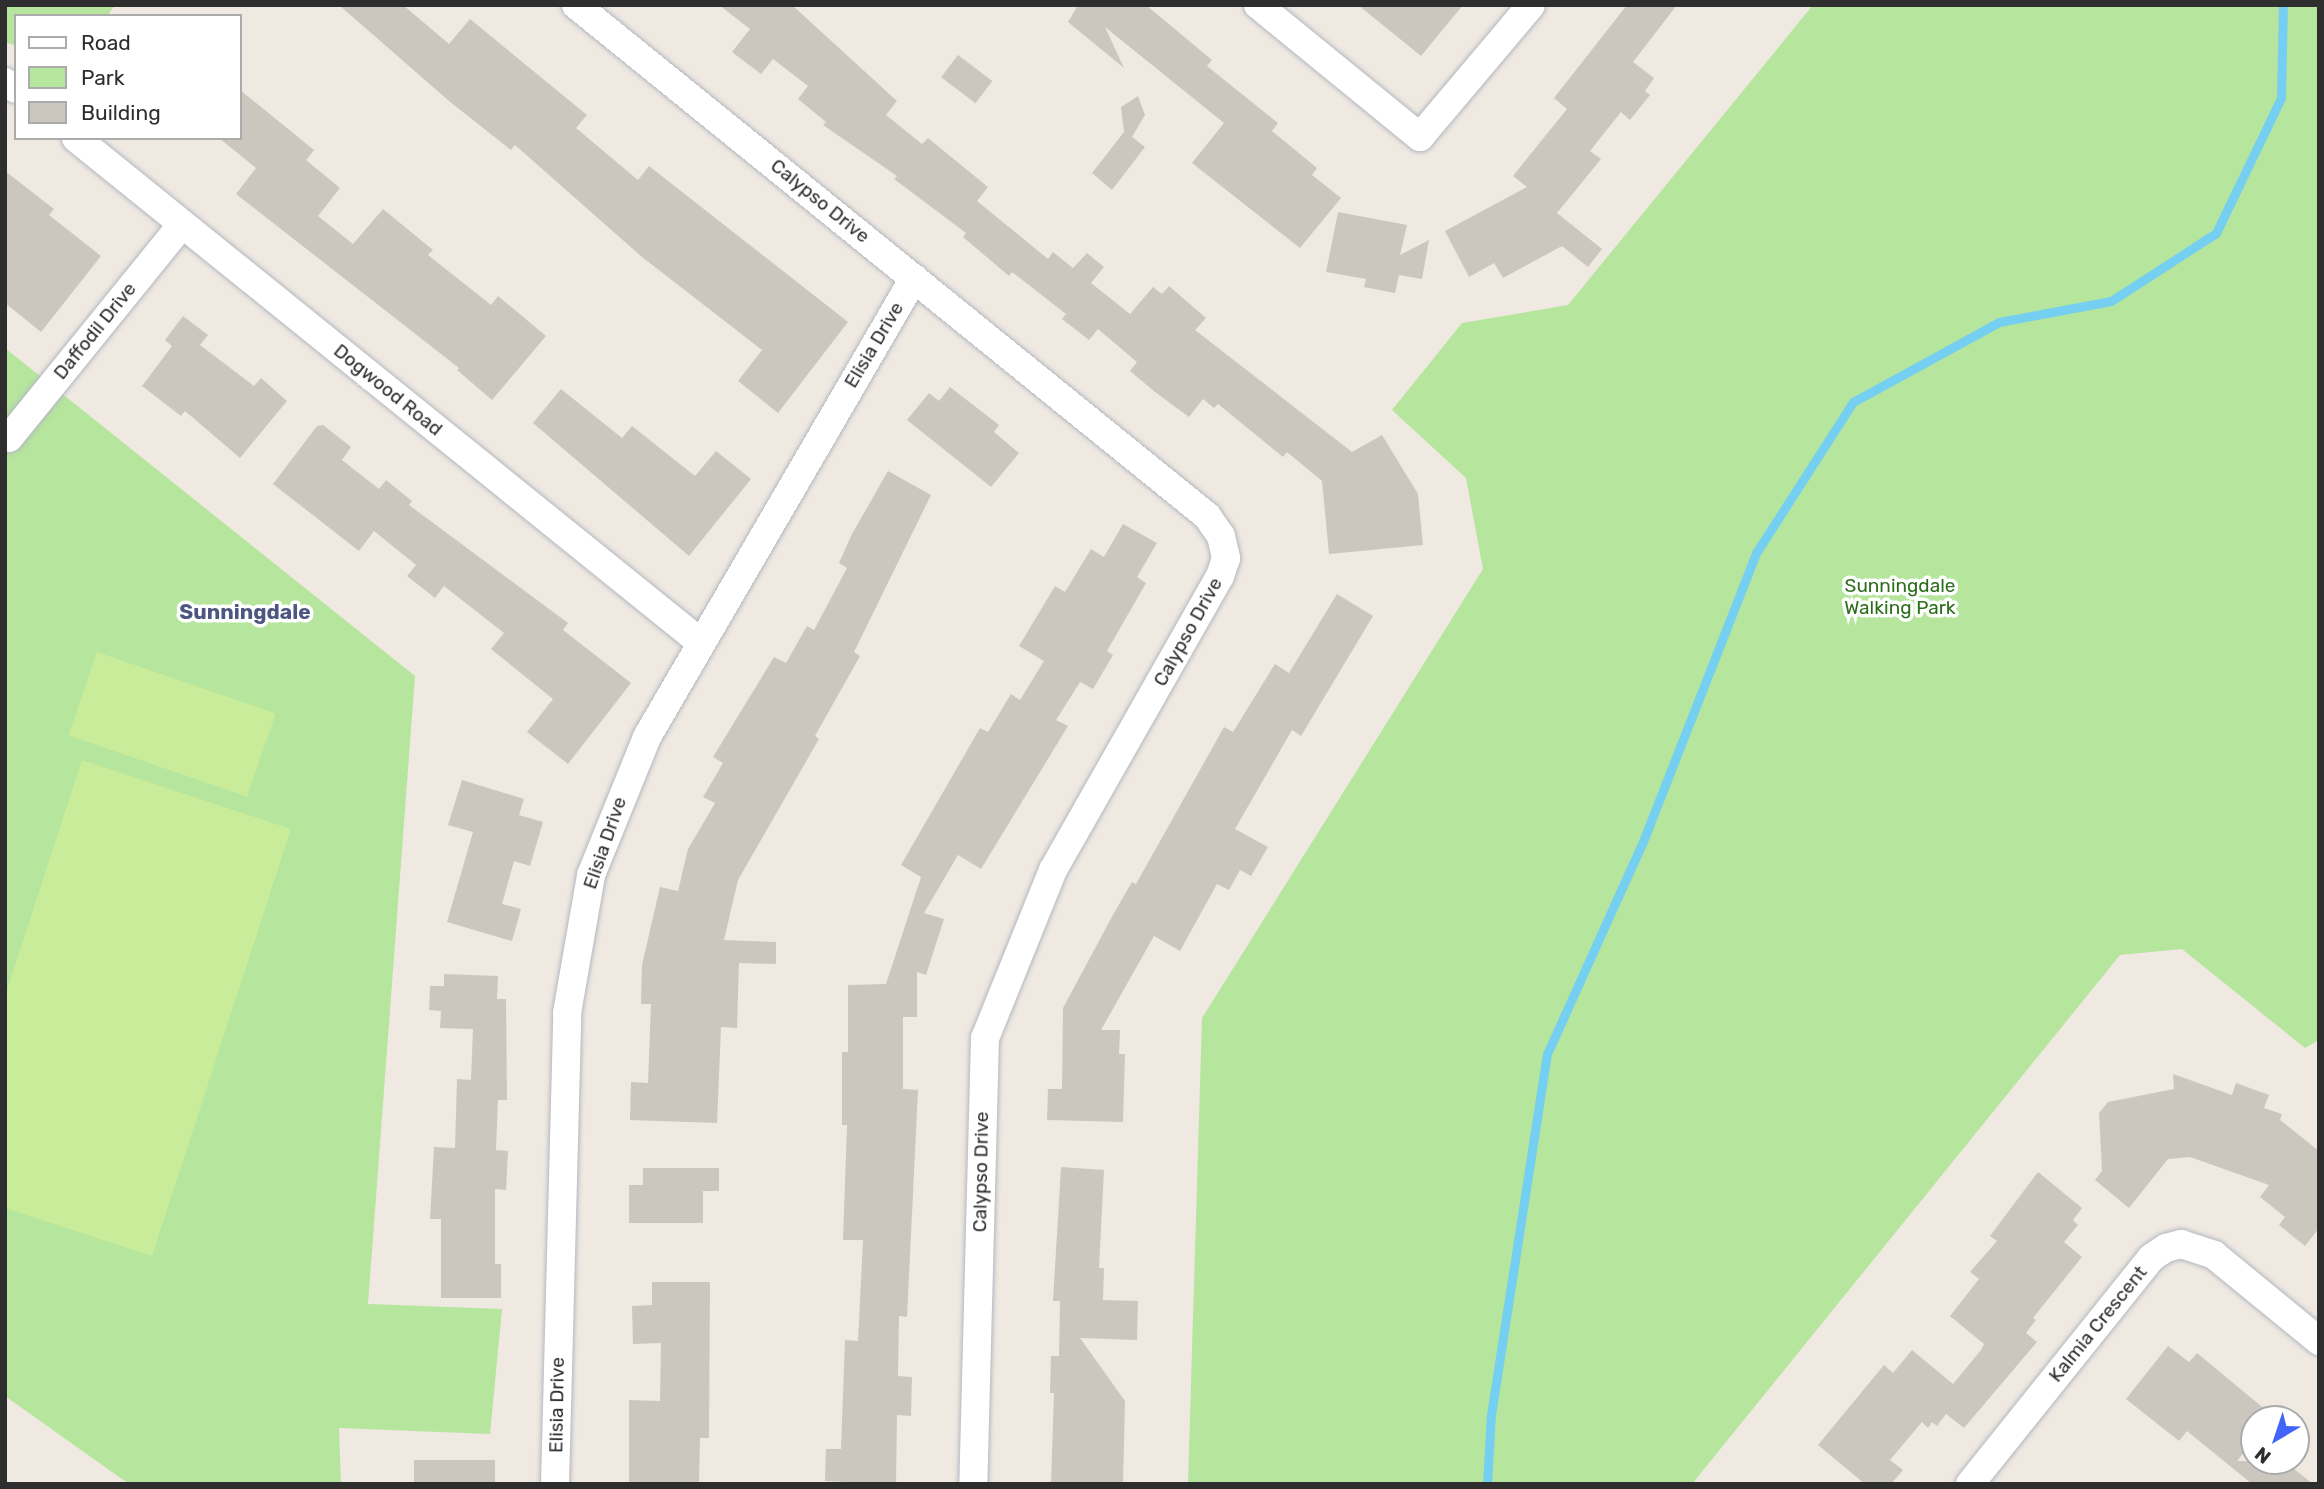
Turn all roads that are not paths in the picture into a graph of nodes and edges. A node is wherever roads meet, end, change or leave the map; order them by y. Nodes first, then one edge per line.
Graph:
1 (576, 5) edge
2 (1258, 5) edge
3 (1531, 5) edge
4 (78, 140) edge
5 (182, 225) junction
6 (914, 278) junction
7 (9, 438) dead end
8 (699, 641) junction
9 (2319, 1341) edge
10 (555, 1484) edge
11 (973, 1484) edge
12 (1970, 1484) edge

1 - 6 street, Calypso Drive
2 - 3 street
4 - 5 street, Dogwood Road
5 - 7 street, Daffodil Drive
5 - 8 street, Dogwood Road
6 - 8 street, Elisia Drive
6 - 11 street, Calypso Drive
8 - 10 street, Elisia Drive
9 - 12 street, Kalmia Crescent

